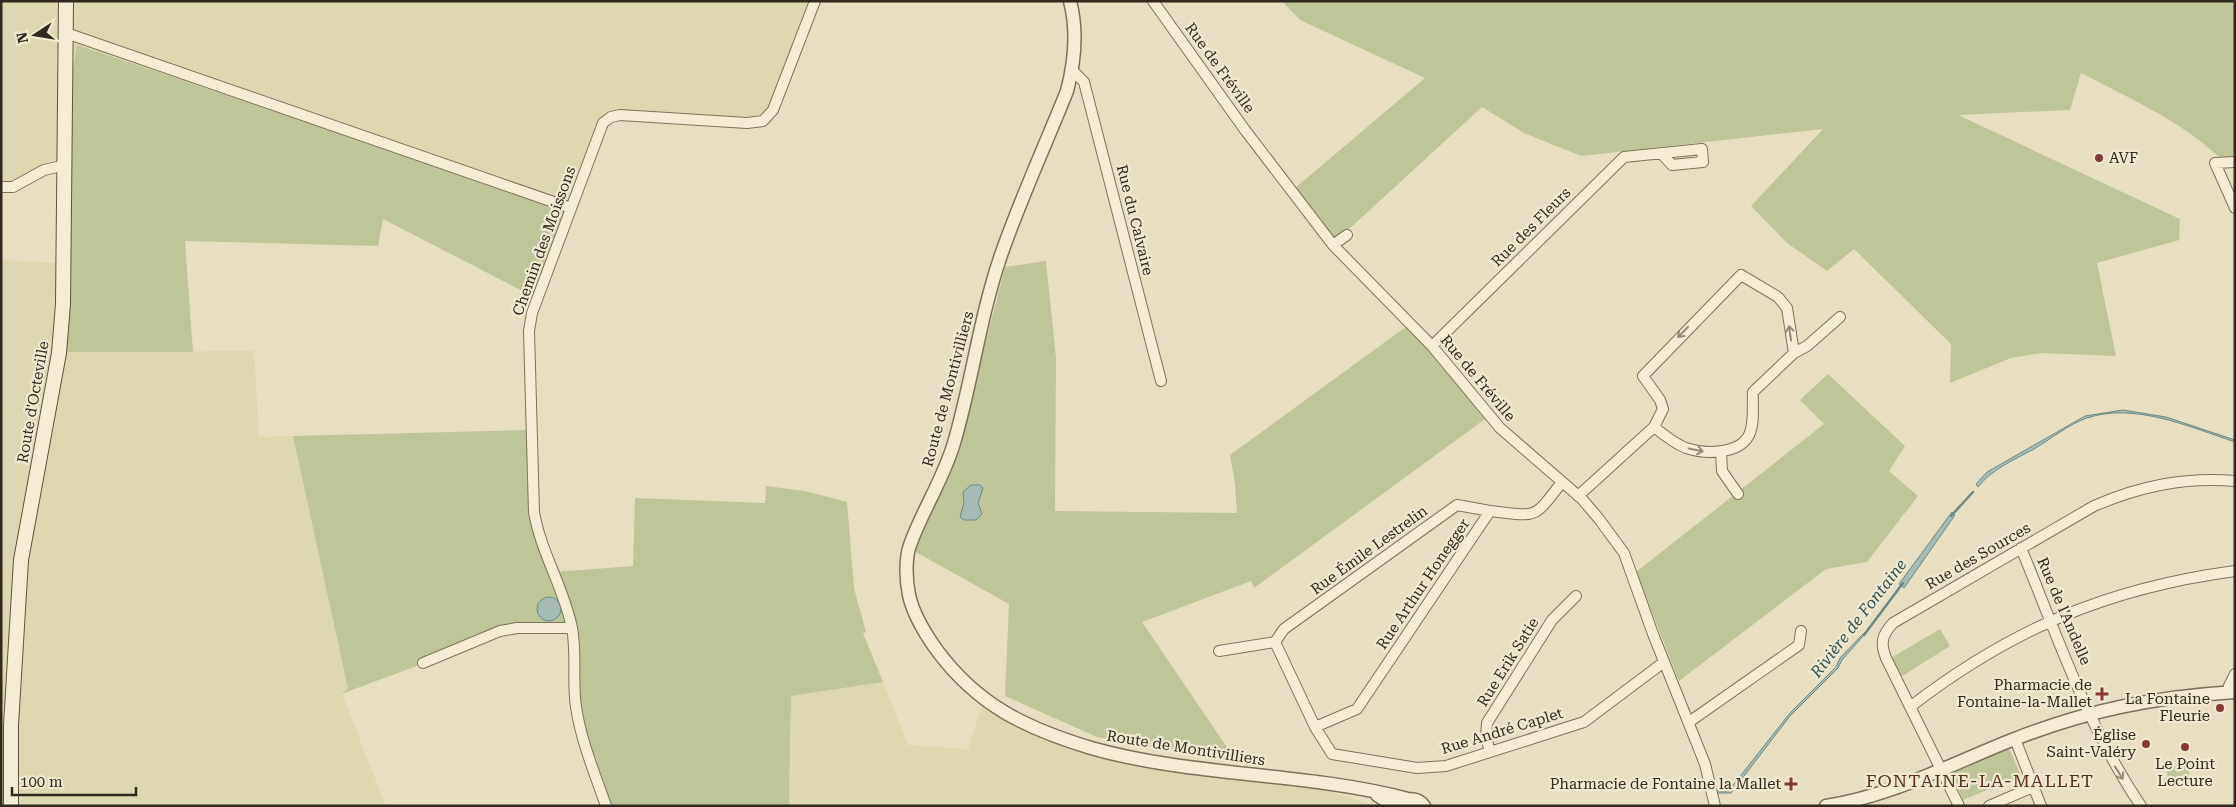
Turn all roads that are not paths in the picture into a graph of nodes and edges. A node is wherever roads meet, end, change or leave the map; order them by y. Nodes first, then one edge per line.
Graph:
1 (66, 1) edge
2 (815, 1) edge
3 (1070, 1) edge
4 (1152, 1) edge
5 (66, 33) junction
6 (1072, 70) junction
7 (1661, 153) dead end
8 (2235, 162) edge
9 (66, 165) junction
10 (1, 187) edge
11 (571, 208) junction
12 (2235, 208) edge
13 (1347, 235) dead end
14 (1333, 245) junction
15 (1840, 317) dead end
16 (1432, 346) junction
17 (1794, 353) junction
18 (1161, 381) dead end
19 (1654, 427) junction
20 (1721, 452) junction
21 (2235, 481) edge
22 (1562, 482) junction
23 (1738, 494) dead end
24 (1578, 496) junction
25 (1490, 511) junction
26 (2021, 548) junction
27 (2235, 571) edge
28 (1576, 596) dead end
29 (2051, 620) junction
30 (572, 628) junction
31 (1801, 631) dead end
32 (1275, 642) junction
33 (1219, 651) dead end
34 (1664, 662) junction
35 (423, 663) dead end
36 (2235, 674) edge
37 (2232, 692) edge
38 (1910, 707) junction
39 (2090, 714) junction
40 (1689, 722) junction
41 (1315, 727) junction
42 (2015, 739) junction
43 (1490, 752) junction
44 (1942, 769) junction
45 (2033, 787) junction
46 (1367, 791) junction
47 (1404, 802) edge
48 (11, 806) edge
49 (606, 806) edge
50 (1394, 806) edge
51 (1425, 806) edge
52 (1715, 806) edge
53 (1826, 806) edge
54 (1959, 806) edge
55 (1988, 806) edge
56 (2041, 806) edge
57 (2141, 806) edge

1 - 5 main road, Route d'Octeville
2 - 11 street, Chemin des Moissons
3 - 6 street, Route de Montivilliers
4 - 14 street, Rue de Fréville
5 - 9 main road, Route d'Octeville
5 - 11 street
6 - 18 street, Rue du Calvaire
6 - 46 street, Route de Montivilliers
7 - 16 street, Rue des Fleurs
8 - 12 street
9 - 10 street
9 - 48 main road, Route d'Octeville
11 - 30 street, Chemin des Moissons
13 - 14 street
14 - 16 street, Rue de Fréville
15 - 17 street
16 - 22 street, Rue de Fréville
17 -> 19 street
17 - 20 street
19 -> 20 street
19 - 24 street
20 - 23 street
21 - 26 street, Rue des Sources
22 - 24 street, Rue de Fréville
22 - 25 street, Rue Arthur Honegger
24 - 34 street, Rue de Fréville
25 - 32 street, Rue Émile Lestrelin
25 - 41 street, Rue Arthur Honegger
26 - 29 street, Rue de l'Andelle
26 - 38 street, Rue des Sources
27 - 29 street
28 - 43 street, Rue Erik Satie
29 - 38 street
29 - 39 street, Rue de l'Andelle
30 - 35 street
30 - 49 street, Chemin des Moissons
31 - 40 street
32 - 33 street
32 - 41 street, Rue André Caplet
34 - 40 street, Rue de Fréville
34 - 43 street, Rue André Caplet
36 - 37 street
37 - 39 street
38 - 44 street, Rue des Sources
39 - 42 street
39 -> 57 street, Rue de l'Andelle
40 - 52 street, Rue de Fréville
41 - 43 street, Rue André Caplet
42 - 44 street
42 - 45 street
44 - 53 street
44 - 54 street, Rue des Sources
45 - 55 street
45 - 56 street
46 - 47 street, Route de Montivilliers
46 - 50 street, Route de Montivilliers
47 - 51 street, Route de Montivilliers

